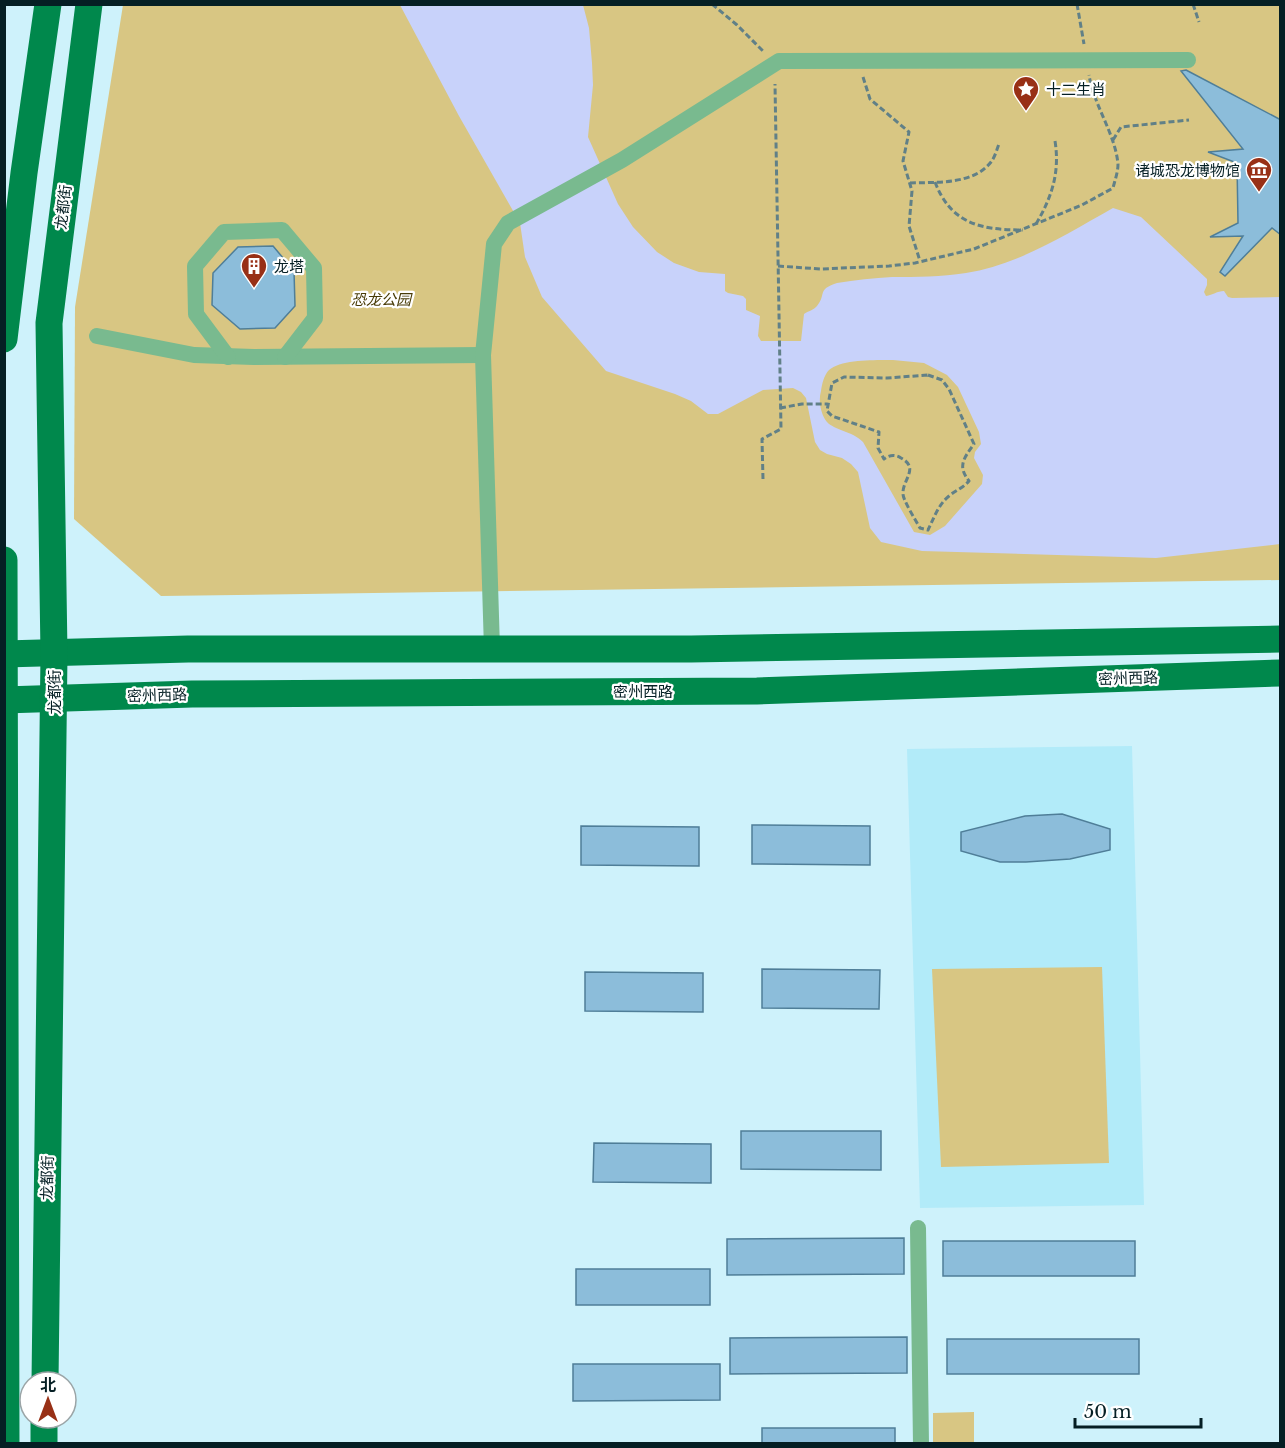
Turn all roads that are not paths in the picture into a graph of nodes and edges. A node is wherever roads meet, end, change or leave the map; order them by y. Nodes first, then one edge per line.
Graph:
1 (48, 4) edge
2 (89, 4) edge
3 (1188, 60) dead end
4 (97, 336) dead end
5 (4, 339) edge
6 (483, 355) junction
7 (228, 357) junction
8 (285, 357) junction
9 (4, 560) edge
10 (1281, 639) edge
11 (492, 649) junction
12 (5, 654) edge
13 (54, 654) junction
14 (1281, 673) edge
15 (54, 699) junction
16 (5, 700) edge
17 (918, 1228) dead end
18 (45, 1370) edge
19 (6, 1443) edge
20 (921, 1443) edge

1 - 5 main road
2 - 13 main road, 龙都街
3 - 6 street
4 - 7 street
6 - 8 street
6 - 11 street
7 - 8 street
7 - 8 street
9 - 12 main road
10 - 11 main road
11 - 13 main road
12 - 13 main road
12 - 16 main road
13 - 15 main road, 龙都街
14 - 15 main road, 密州西路
15 - 16 main road, 密州西路
15 - 18 main road, 龙都街
16 - 19 main road
17 - 20 street

